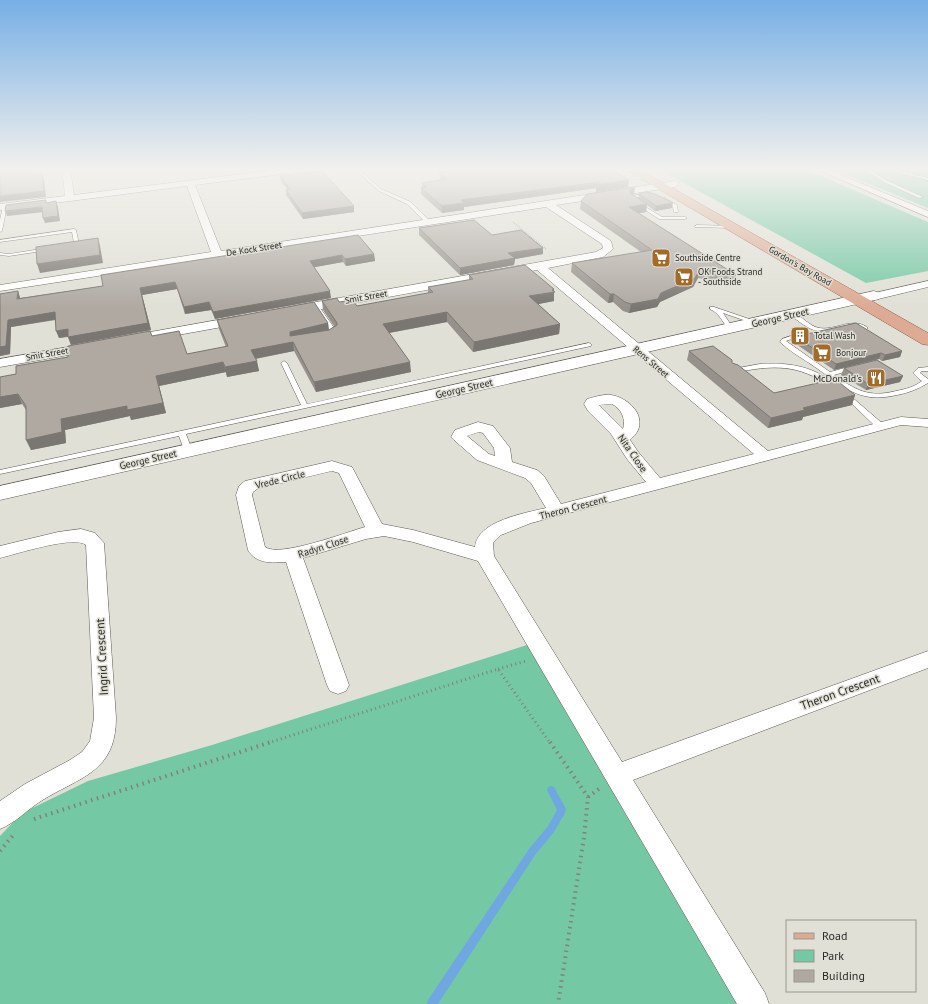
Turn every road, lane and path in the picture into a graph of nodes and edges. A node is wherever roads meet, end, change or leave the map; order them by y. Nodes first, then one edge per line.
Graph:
1 (1, 215) edge
2 (202, 215) edge
3 (421, 215) edge
4 (475, 215) edge
5 (505, 215) edge
6 (564, 215) edge
7 (656, 215) edge
8 (709, 215) edge
9 (712, 215) edge
10 (685, 218) dead end
11 (428, 222) junction
12 (697, 226) dead end
13 (732, 227) junction
14 (0, 231) edge
15 (0, 241) edge
16 (62, 247) edge
17 (54, 248) edge
18 (0, 254) edge
19 (217, 255) junction
20 (539, 266) junction
21 (928, 284) edge
22 (0, 288) edge
23 (874, 296) junction
24 (857, 300) junction
25 (316, 306) junction
26 (286, 312) edge
27 (792, 314) junction
28 (255, 317) edge
29 (756, 322) junction
30 (928, 326) edge
31 (730, 328) junction
32 (815, 328) junction
33 (865, 328) edge
34 (809, 334) edge
35 (321, 338) edge
36 (790, 338) dead end
37 (928, 340) edge
38 (116, 342) edge
39 (100, 345) edge
40 (589, 345) dead end
41 (636, 349) junction
42 (0, 363) edge
43 (284, 363) dead end
44 (858, 367) edge
45 (928, 369) edge
46 (504, 371) junction
47 (734, 371) edge
48 (829, 374) junction
49 (927, 381) edge
50 (306, 406) junction
51 (928, 423) edge
52 (880, 426) junction
53 (182, 433) junction
54 (623, 438) junction
55 (188, 450) junction
56 (765, 456) junction
57 (504, 464) junction
58 (0, 472) edge
59 (657, 485) junction
60 (0, 493) edge
61 (556, 511) junction
62 (376, 531) junction
63 (0, 552) edge
64 (293, 555) junction
65 (485, 556) junction
66 (545, 656) junction
67 (928, 659) edge
68 (498, 669) junction
69 (338, 685) dead end
70 (616, 775) junction
71 (0, 816) edge
72 (32, 819) dead end
73 (20, 828) dead end
74 (0, 851) edge
75 (558, 1004) edge
76 (754, 1004) edge

1 - 14 lane
2 - 19 street
3 - 11 lane
4 - 11 street, De Kock Street
5 - 20 path
6 - 20 street, Smit Street
7 - 10 lane
8 - 13 main road, Gordon's Bay Road
9 - 23 main road, Gordon's Bay Road
11 - 19 street, De Kock Street
12 - 13 lane
13 - 24 main road, Gordon's Bay Road
15 - 16 lane
17 - 18 lane
19 - 22 street, De Kock Street
20 - 25 street, Smit Street
20 - 41 street, Rens Street
21 - 23 street, George Street
23 - 24 street, George Street
23 - 30 main road, Gordon's Bay Road
24 - 27 street, George Street
24 - 37 main road, Gordon's Bay Road
25 - 26 street, Smit Street
25 - 35 lane
27 - 29 street, George Street
27 - 32 lane
28 - 38 street
29 - 31 street, George Street
29 - 31 lane
31 - 41 street, George Street
32 - 33 lane
32 - 34 lane
36 - 48 lane
39 - 42 street, Smit Street
40 - 46 lane, George Street
41 - 46 street, George Street
41 - 56 street, Rens Street
43 - 50 lane
44 - 48 lane
45 - 49 lane
46 - 50 lane, George Street
46 - 55 street, George Street
47 - 52 lane
48 - 49 lane
50 - 53 lane, George Street
51 - 52 street, Theron Crescent
52 - 56 street, Theron Crescent
53 - 55 lane
53 - 58 lane, George Street
54 - 54 street, Nita Close
54 - 59 street, Nita Close
55 - 60 street, George Street
56 - 59 street, Theron Crescent
57 - 57 street
57 - 61 street
59 - 61 street, Theron Crescent
61 - 65 street, Theron Crescent
62 - 64 street, Radyn Close
62 - 64 street, Vrede Circle
62 - 65 street, Radyn Close
63 - 71 street, Ingrid Crescent
64 - 69 street, Radyn Close
65 - 66 street
66 - 68 path
66 - 70 street
67 - 70 street, Theron Crescent
68 - 72 path
68 - 75 path
70 - 76 street
73 - 74 path

